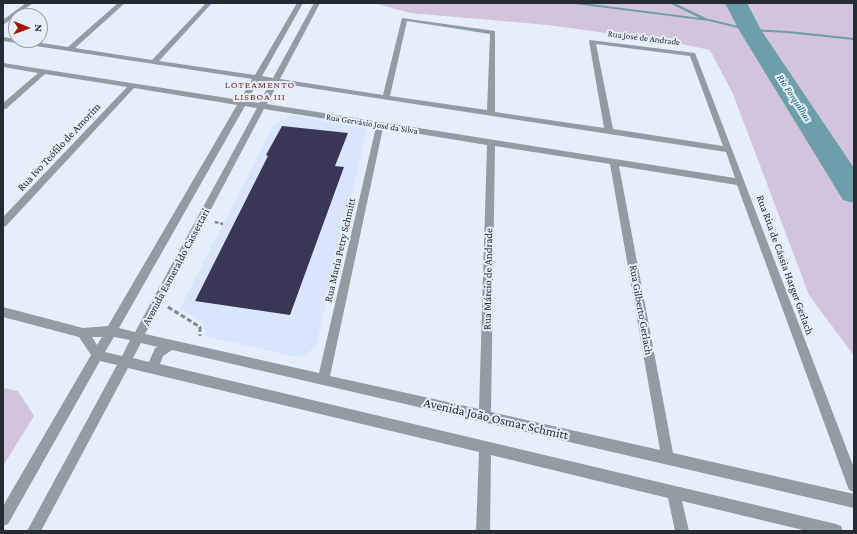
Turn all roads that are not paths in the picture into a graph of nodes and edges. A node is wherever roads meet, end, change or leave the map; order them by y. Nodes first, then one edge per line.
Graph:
1 (30, 3) edge
2 (122, 3) edge
3 (209, 3) edge
4 (300, 3) edge
5 (317, 3) edge
6 (3, 23) edge
7 (3, 39) edge
8 (70, 49) junction
9 (693, 54) joint
10 (154, 62) junction
11 (3, 65) edge
12 (43, 72) junction
13 (257, 78) junction
14 (276, 81) junction
15 (132, 86) junction
16 (386, 97) junction
17 (242, 103) junction
18 (262, 106) junction
19 (3, 107) edge
20 (491, 114) junction
21 (380, 125) junction
22 (609, 132) junction
23 (490, 142) junction
24 (729, 150) junction
25 (614, 162) junction
26 (741, 182) junction
27 (3, 223) edge
28 (3, 312) edge
29 (111, 331) junction
30 (83, 333) junction
31 (138, 338) junction
32 (170, 345) junction
33 (97, 355) junction
34 (125, 361) junction
35 (156, 369) junction
36 (323, 380) junction
37 (485, 416) junction
38 (485, 447) junction
39 (668, 458) junction
40 (854, 485) edge
41 (674, 493) junction
42 (854, 501) edge
43 (3, 519) edge
44 (34, 531) edge
45 (483, 531) edge
46 (682, 531) edge
47 (836, 531) edge

1 - 6 street
2 - 8 street
3 - 10 street
4 - 13 street, Avenida Esmeraldo Cassettari
5 - 14 street, Avenida Esmeraldo Cassettari
7 - 8 street
8 - 10 street
9 - 22 street, Rua José de Andrade
9 - 24 street, Rua Rita de Cássia Harger Gerlach
10 - 13 street
11 - 12 street, Rua Gervásio José da Silva
12 - 15 street, Rua Gervásio José da Silva
12 - 19 street
13 - 14 street
13 - 17 street, Avenida Esmeraldo Cassettari
14 - 16 street
14 - 18 street, Avenida Esmeraldo Cassettari
15 - 17 street, Rua Gervásio José da Silva
15 - 27 street, Rua Ivo Teófilo de Amorim
16 - 20 street
16 - 20 street
17 - 18 street, Rua Gervásio José da Silva
17 - 29 street, Avenida Esmeraldo Cassettari
18 - 21 street, Rua Gervásio José da Silva
18 - 31 street, Avenida Esmeraldo Cassettari
20 - 22 street
21 - 23 street, Rua Gervásio José da Silva
21 - 36 street, Rua Maria Petry Schmitt
22 - 24 street
23 - 25 street, Rua Gervásio José da Silva
23 - 37 street, Rua Márcio de Andrade
24 - 26 street, Rua Rita de Cássia Harger Gerlach
25 - 26 street, Rua Gervásio José da Silva
25 - 39 street, Rua Gilberto Gerlach
26 - 40 street, Rua Rita de Cássia Harger Gerlach
28 - 30 street, Avenida João Osmar Schmitt
29 - 30 street, Avenida João Osmar Schmitt
29 - 31 street, Avenida João Osmar Schmitt
29 - 33 street, Avenida Esmeraldo Cassettari
30 - 33 street
31 - 32 street, Avenida João Osmar Schmitt
31 - 34 street, Avenida Esmeraldo Cassettari
32 - 35 street
32 - 36 street, Avenida João Osmar Schmitt
33 - 34 street
33 - 43 street, Avenida Esmeraldo Cassettari
34 - 35 street
34 - 44 street, Avenida Esmeraldo Cassettari
35 - 38 street
36 - 37 street, Avenida João Osmar Schmitt
37 - 39 street, Avenida João Osmar Schmitt
38 - 41 street
38 - 45 street
39 - 42 street, Avenida João Osmar Schmitt
41 - 46 street
41 - 47 street

